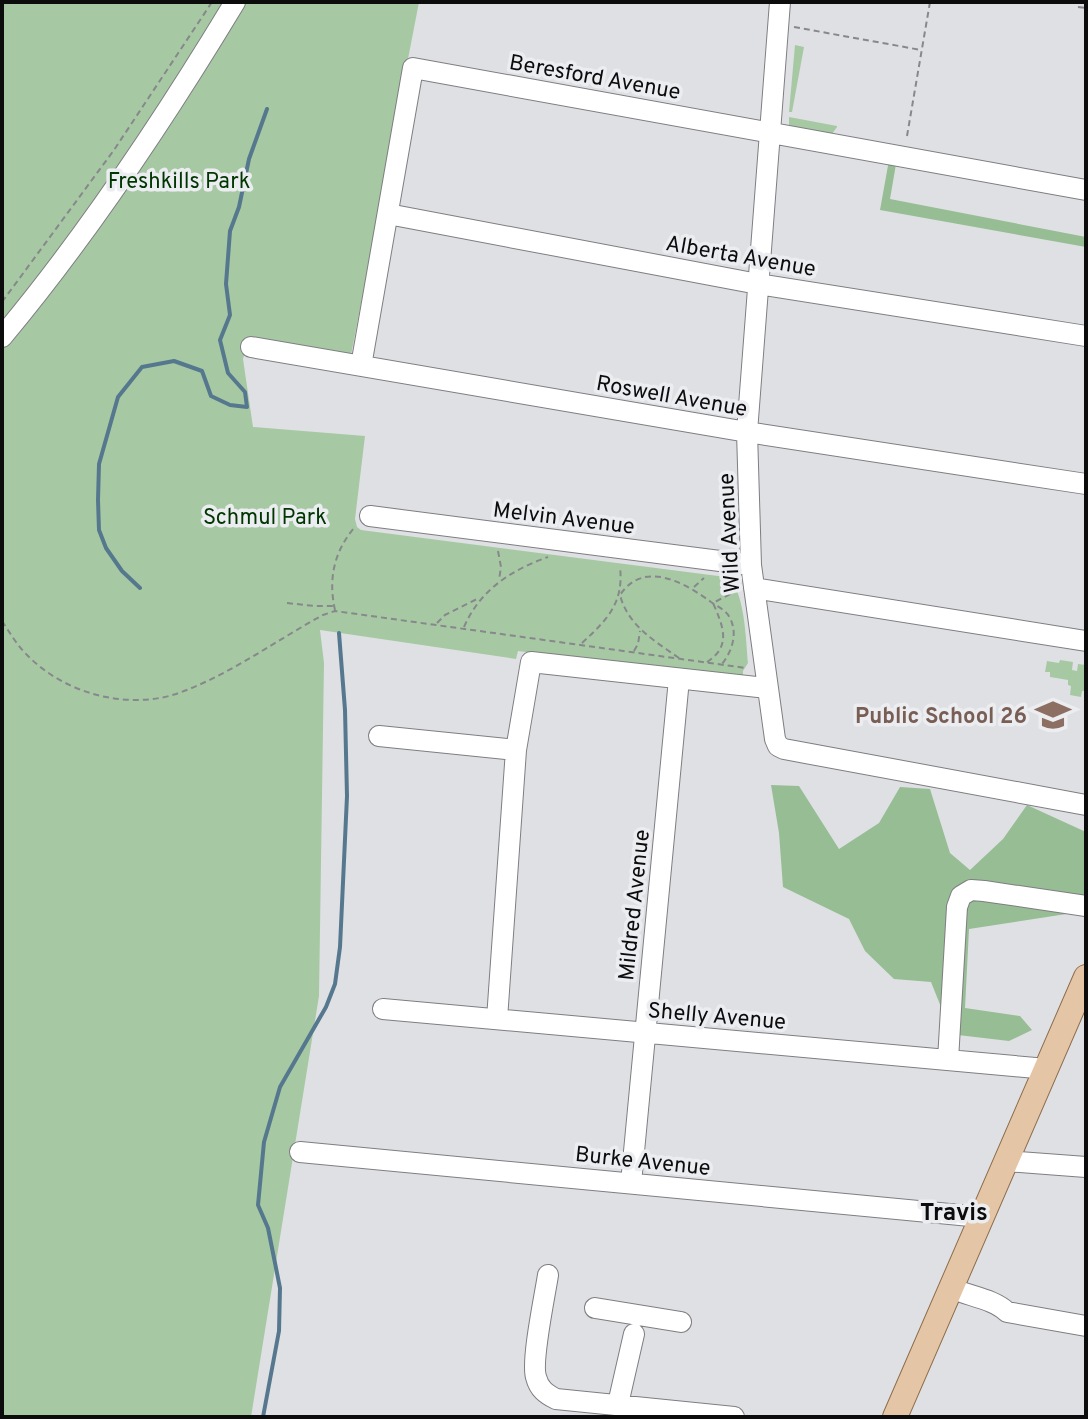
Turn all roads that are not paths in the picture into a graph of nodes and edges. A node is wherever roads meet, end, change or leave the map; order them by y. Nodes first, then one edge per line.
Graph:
1 (235, 2) edge
2 (780, 2) edge
3 (770, 131) junction
4 (1086, 190) edge
5 (388, 214) junction
6 (758, 284) junction
7 (1086, 336) edge
8 (2, 337) edge
9 (251, 347) dead end
10 (361, 366) junction
11 (747, 432) junction
12 (1086, 484) edge
13 (363, 521) road end
14 (751, 565) junction
15 (748, 588) junction
16 (1086, 641) edge
17 (680, 668) junction
18 (766, 688) junction
19 (379, 736) dead end
20 (516, 750) junction
21 (1086, 805) edge
22 (1086, 906) edge
23 (1086, 977) edge
24 (383, 1009) dead end
25 (497, 1019) junction
26 (645, 1033) junction
27 (948, 1060) junction
28 (1047, 1069) junction
29 (300, 1152) dead end
30 (1005, 1161) junction
31 (1086, 1167) edge
32 (631, 1183) junction
33 (981, 1217) junction
34 (548, 1275) dead end
35 (951, 1288) junction
36 (595, 1308) dead end
37 (626, 1312) junction
38 (649, 1316) junction
39 (681, 1322) dead end
40 (1086, 1326) edge
41 (634, 1334) junction
42 (618, 1404) junction
43 (582, 1409) edge
44 (734, 1417) edge
45 (895, 1417) edge

1 - 8 street
2 - 3 street, Wild Avenue
3 - 4 street, Beresford Avenue
3 - 5 street, Beresford Avenue
3 - 6 street, Wild Avenue
5 - 6 street, Alberta Avenue
5 - 10 street
6 - 7 street, Alberta Avenue
6 - 11 street, Wild Avenue
9 - 10 street, Roswell Avenue
10 - 11 street, Roswell Avenue
11 - 12 street, Roswell Avenue
11 - 14 street, Wild Avenue
13 - 14 street, Melvin Avenue
14 - 15 street, Wild Avenue
15 - 16 street
15 - 18 street, Wild Avenue
17 - 18 street
17 - 20 street
17 - 26 street, Mildred Avenue
18 - 21 street, Wild Avenue
19 - 20 street
20 - 25 street
22 - 27 street
23 - 28 main road
24 - 25 street, Shelly Avenue
25 - 26 street, Shelly Avenue
26 - 27 street, Shelly Avenue
26 - 32 street, Mildred Avenue
27 - 28 street, Shelly Avenue
28 - 30 main road
29 - 32 street, Burke Avenue
30 - 31 street
30 - 33 main road
32 - 33 street, Burke Avenue
33 - 35 main road
34 - 43 street
35 - 40 street
35 - 45 main road
36 - 37 street
37 - 38 street
37 - 41 street
38 - 39 street
38 - 41 street
41 - 42 street
42 - 43 street
42 - 44 street

